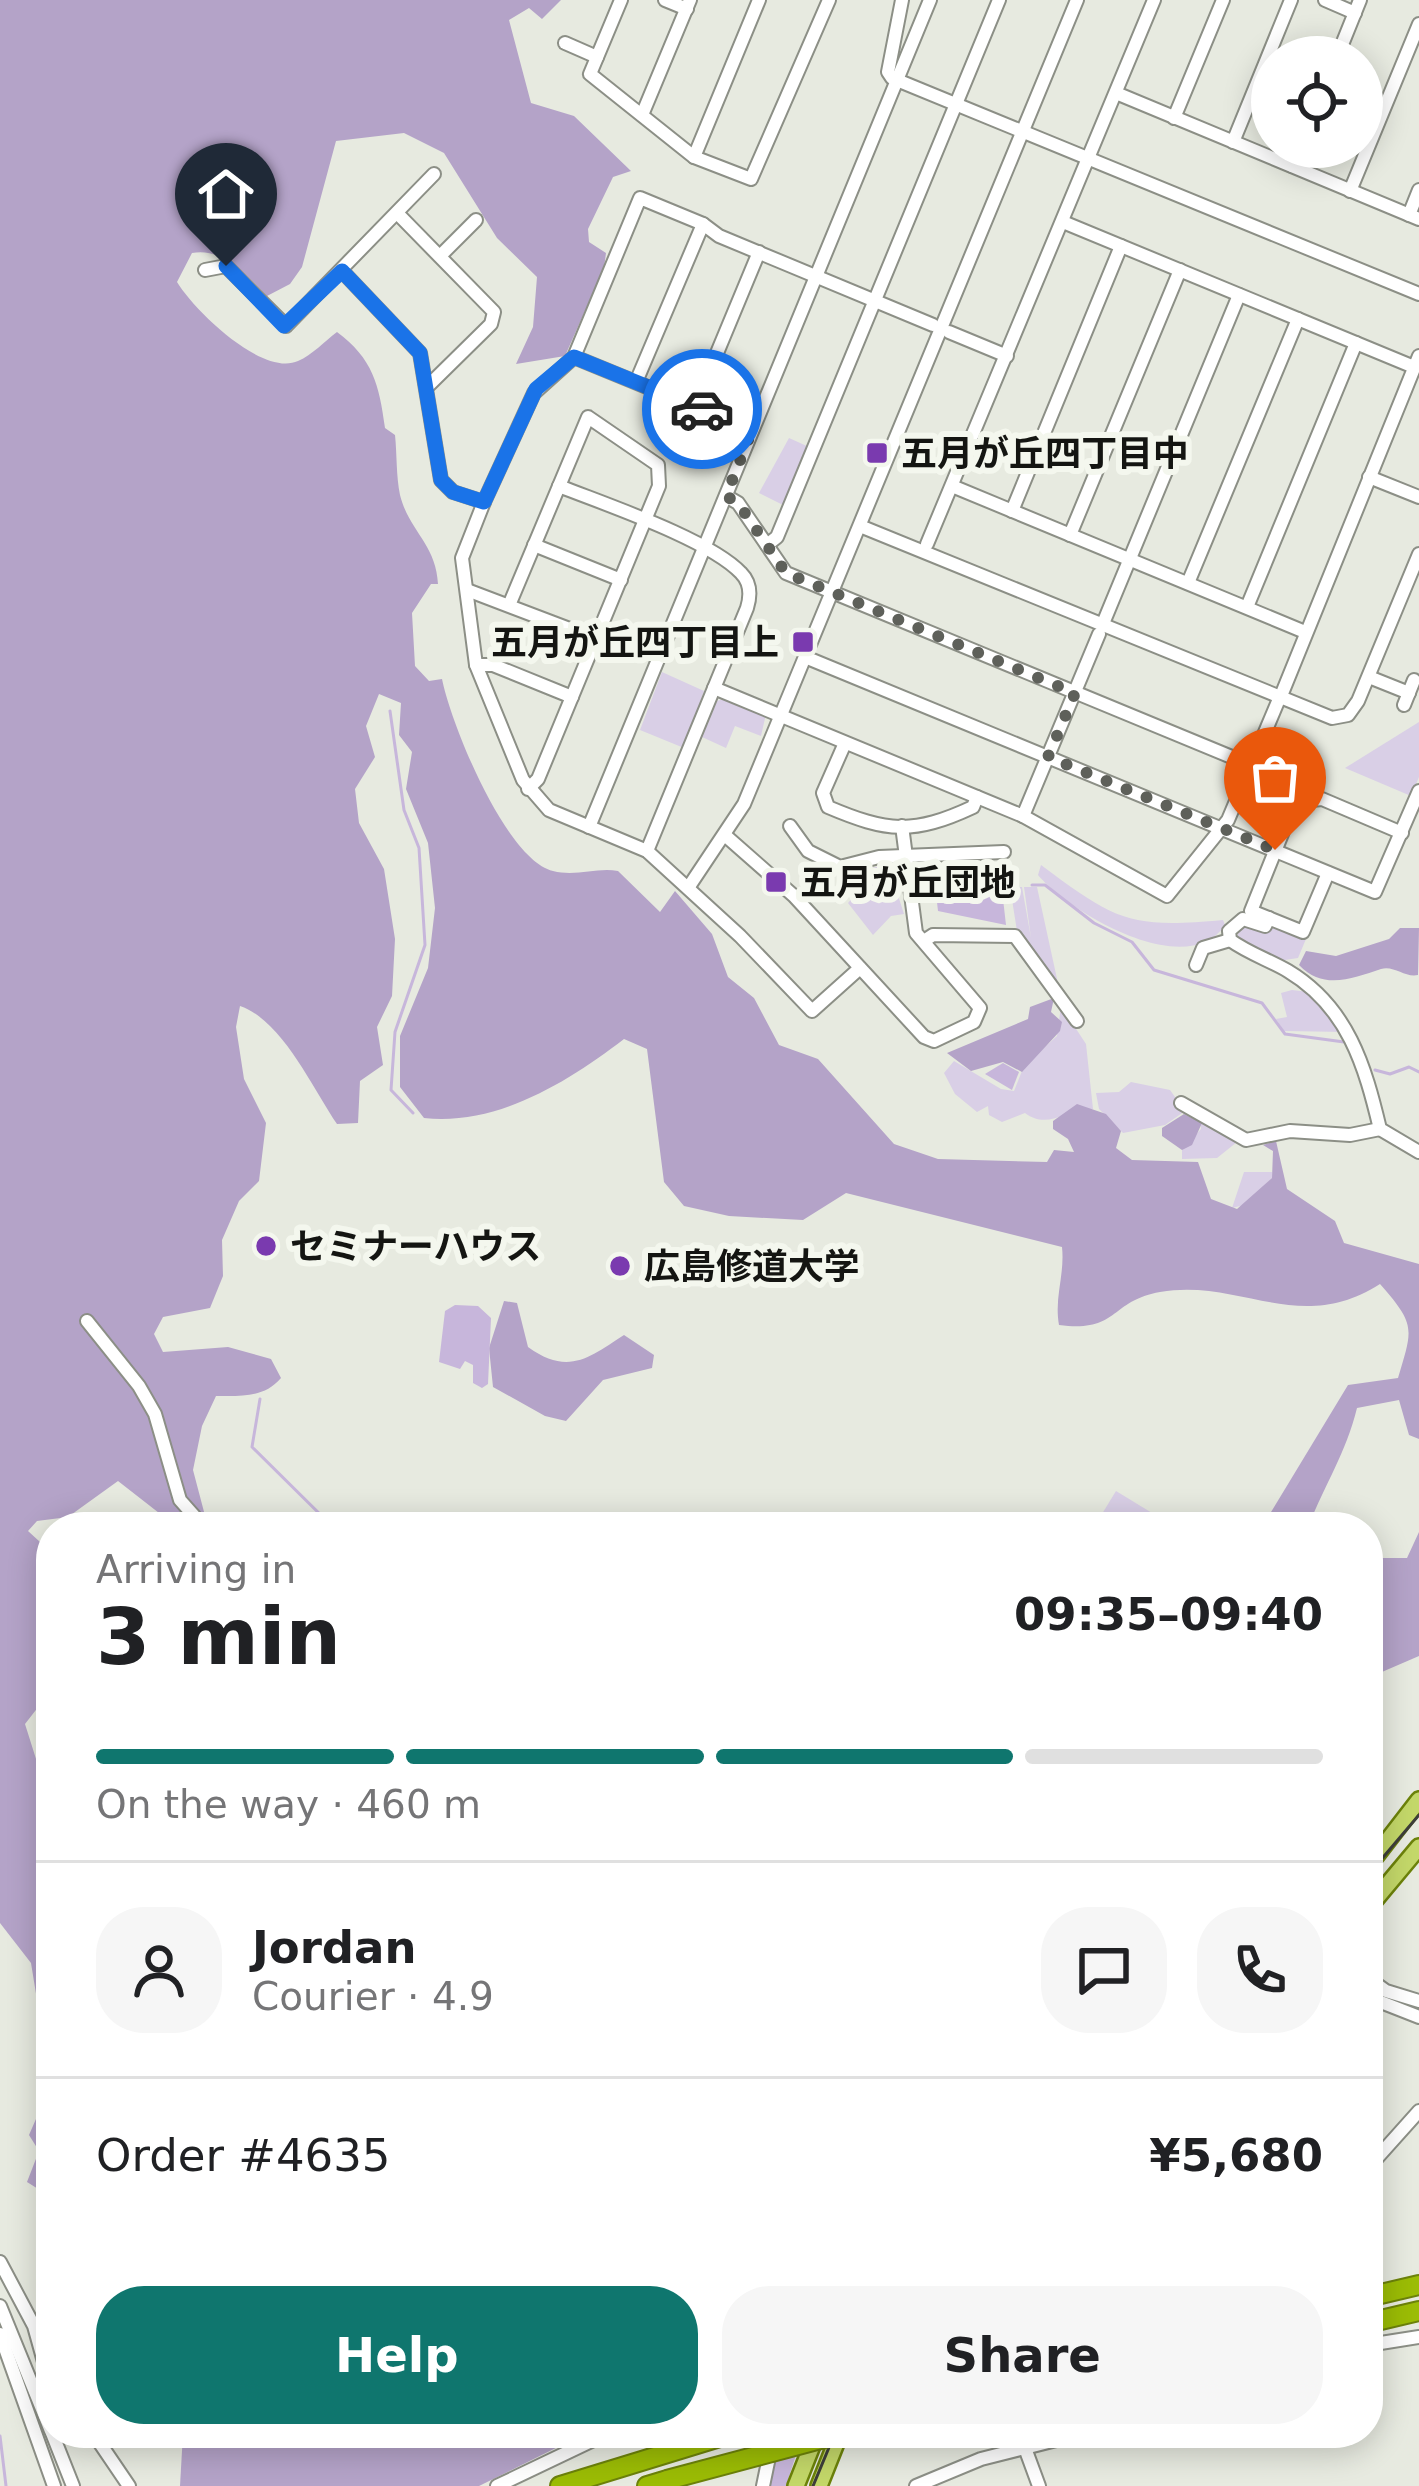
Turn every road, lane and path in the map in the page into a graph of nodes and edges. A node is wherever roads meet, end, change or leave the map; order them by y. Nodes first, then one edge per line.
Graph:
1 (621, 0) edge
2 (665, 0) edge
3 (759, 0) edge
4 (829, 0) edge
5 (902, 0) edge
6 (931, 0) edge
7 (999, 0) edge
8 (1077, 0) edge
9 (1154, 0) edge
10 (1223, 0) edge
11 (1291, 0) edge
12 (1325, 0) edge
13 (688, 4) edge
14 (1357, 6) edge
15 (1419, 24) edge
16 (1345, 36) edge
17 (565, 43) dead end
18 (597, 56) junction
19 (898, 80) junction
20 (1116, 93) junction
21 (956, 103) junction
22 (642, 116) junction
23 (1174, 118) junction
24 (1023, 131) junction
25 (1233, 142) junction
26 (1251, 149) edge
27 (694, 157) junction
28 (1089, 158) junction
29 (1297, 168) edge
30 (434, 174) dead end
31 (1350, 190) junction
32 (1419, 190) edge
33 (398, 214) junction
34 (1414, 217) edge
35 (476, 220) dead end
36 (1063, 222) junction
37 (703, 224) junction
38 (1121, 246) junction
39 (759, 252) junction
40 (440, 256) junction
41 (205, 270) dead end
42 (1180, 270) junction
43 (342, 271) junction
44 (817, 276) junction
45 (1419, 294) edge
46 (1239, 295) junction
47 (875, 301) junction
48 (1298, 319) junction
49 (934, 325) dead end
50 (949, 332) dead end
51 (1356, 343) junction
52 (1007, 356) junction
53 (574, 357) junction
54 (1417, 361) edge
55 (636, 382) junction
56 (429, 386) junction
57 (694, 406) junction
58 (752, 430) junction
59 (1369, 477) junction
60 (559, 486) junction
61 (952, 486) junction
62 (726, 496) junction
63 (1419, 497) edge
64 (484, 502) junction
65 (1012, 511) junction
66 (645, 520) junction
67 (860, 526) junction
68 (1070, 535) junction
69 (534, 544) junction
70 (927, 544) dead end
71 (767, 545) junction
72 (704, 551) junction
73 (1419, 554) edge
74 (1129, 559) junction
75 (621, 580) junction
76 (1187, 583) junction
77 (466, 590) junction
78 (832, 592) junction
79 (510, 603) junction
80 (1246, 608) junction
81 (1100, 630) junction
82 (1305, 632) junction
83 (596, 639) junction
84 (805, 657) junction
85 (476, 665) junction
86 (1369, 677) junction
87 (715, 688) junction
88 (1075, 693) junction
89 (1409, 693) dead end
90 (1281, 695) junction
91 (572, 698) junction
92 (781, 716) junction
93 (844, 742) junction
94 (1048, 757) junction
95 (1251, 765) junction
96 (529, 789) junction
97 (1419, 791) edge
98 (977, 797) junction
99 (1023, 816) junction
100 (790, 826) dead end
101 (902, 826) junction
102 (589, 827) junction
103 (1222, 829) junction
104 (1402, 833) junction
105 (727, 837) junction
106 (647, 850) junction
107 (1275, 850) junction
108 (1004, 852) dead end
109 (906, 859) junction
110 (1328, 872) junction
111 (688, 888) junction
112 (1269, 918) junction
113 (1230, 940) junction
114 (924, 941) junction
115 (1196, 964) dead end
116 (860, 968) junction
117 (1077, 1021) dead end
118 (1181, 1103) dead end
119 (1380, 1129) junction
120 (1419, 1152) edge
121 (87, 1321) dead end
122 (191, 1512) edge
123 (1419, 1800) edge
124 (1419, 1846) edge
125 (1383, 1847) edge
126 (1383, 1890) edge
127 (1383, 1988) edge
128 (1419, 2001) edge
129 (1383, 2003) edge
130 (1419, 2017) edge
131 (1419, 2111) edge
132 (1383, 2151) edge
133 (0, 2262) edge
134 (1419, 2284) edge
135 (1383, 2293) edge
136 (0, 2306) edge
137 (1419, 2311) edge
138 (28, 2315) junction
139 (1383, 2319) edge
140 (2, 2328) edge
141 (1419, 2337) edge
142 (36, 2340) edge
143 (1383, 2343) edge
144 (36, 2400) edge
145 (36, 2431) edge
146 (41, 2448) edge
147 (58, 2448) edge
148 (103, 2448) edge
149 (576, 2448) edge
150 (678, 2448) edge
151 (771, 2448) edge
152 (786, 2448) edge
153 (811, 2448) edge
154 (835, 2448) edge
155 (1012, 2448) edge
156 (1021, 2448) edge
157 (657, 2483) edge
158 (54, 2486) edge
159 (73, 2486) edge
160 (129, 2486) edge
161 (496, 2486) edge
162 (560, 2486) edge
163 (763, 2486) edge
164 (796, 2486) edge
165 (819, 2486) edge
166 (916, 2486) edge
167 (1039, 2486) edge

1 - 18 street
2 - 13 street
3 - 27 street
4 - 27 street
5 - 19 street
6 - 19 street
7 - 21 street
8 - 24 street
9 - 20 street
10 - 23 street
11 - 25 street
12 - 14 street
13 - 22 street
14 - 16 street
15 - 31 street
17 - 18 street
18 - 22 street
19 - 21 street
19 - 44 street
20 - 23 street
20 - 28 street
21 - 24 street
21 - 47 street
22 - 27 street
23 - 25 street
24 - 28 street
24 - 67 street
25 - 26 street
28 - 36 street
28 - 45 street
29 - 31 street
30 - 33 street
31 - 34 street
32 - 34 street
33 - 40 street
33 - 43 street
35 - 40 street
36 - 38 street
36 - 52 street
37 - 39 street
37 - 53 street
37 - 55 street
38 - 42 street
38 - 65 street
39 - 44 street
39 - 57 street
40 - 56 street
41 - 43 street
42 - 46 street
42 - 68 street
43 - 56 street
44 - 47 street
44 - 58 street
46 - 48 street
46 - 74 street
47 - 49 street
47 - 71 street
48 - 51 street
48 - 76 street
50 - 52 street
51 - 54 street
51 - 80 street
52 - 61 street
53 - 55 street
53 - 64 street
54 - 59 street
55 - 57 street
56 - 64 street
57 - 58 street
58 - 62 street
59 - 63 street
59 - 82 street
60 - 66 street
60 - 66 street
60 - 69 street
61 - 65 street
61 - 70 street
62 - 71 street
62 - 72 street
64 - 77 street
65 - 68 street
66 - 72 street
66 - 75 street
67 - 78 street
67 - 81 street
68 - 74 street
69 - 75 street
69 - 79 street
71 - 78 street
72 - 87 street
72 - 102 street
73 - 86 street
74 - 76 street
74 - 81 street
75 - 83 street
76 - 80 street
77 - 79 street
77 - 85 street
78 - 84 street
78 - 88 street
79 - 83 street
80 - 82 street
81 - 88 street
81 - 90 street
82 - 90 street
83 - 91 street
84 - 92 street
84 - 94 street
85 - 91 street
85 - 96 street
86 - 89 street
86 - 90 street
87 - 92 street
87 - 106 street
88 - 94 street
88 - 95 street
90 - 95 street
91 - 96 street
92 - 93 street
92 - 105 street
93 - 98 street
93 - 101 street
94 - 99 street
94 - 103 street
95 - 103 street
96 - 102 street
97 - 104 street
98 - 99 street
98 - 101 street
99 - 103 street
100 - 109 street
101 - 109 street
102 - 106 street
103 - 107 street
104 - 107 street
104 - 110 street
105 - 111 street
105 - 116 street
106 - 111 street
107 - 110 street
107 - 112 street
108 - 109 street
109 - 114 street
110 - 112 street
111 - 116 street
112 - 113 street
113 - 115 street
113 - 119 street
114 - 116 street
114 - 117 street
118 - 119 street
119 - 120 street
121 - 122 street
123 - 125 main road
124 - 126 main road
127 - 128 street
129 - 130 street
131 - 132 street
133 - 138 street
134 - 135 highway
136 - 140 street
137 - 139 highway
138 - 140 street
138 - 142 street
140 - 144 street
140 - 145 street
141 - 143 street
146 - 158 street
147 - 159 street
148 - 160 street
149 - 161 street
150 - 162 highway
151 - 163 street
152 - 157 highway, bridge
153 - 164 main road
154 - 165 main road
155 - 166 street
156 - 167 street

